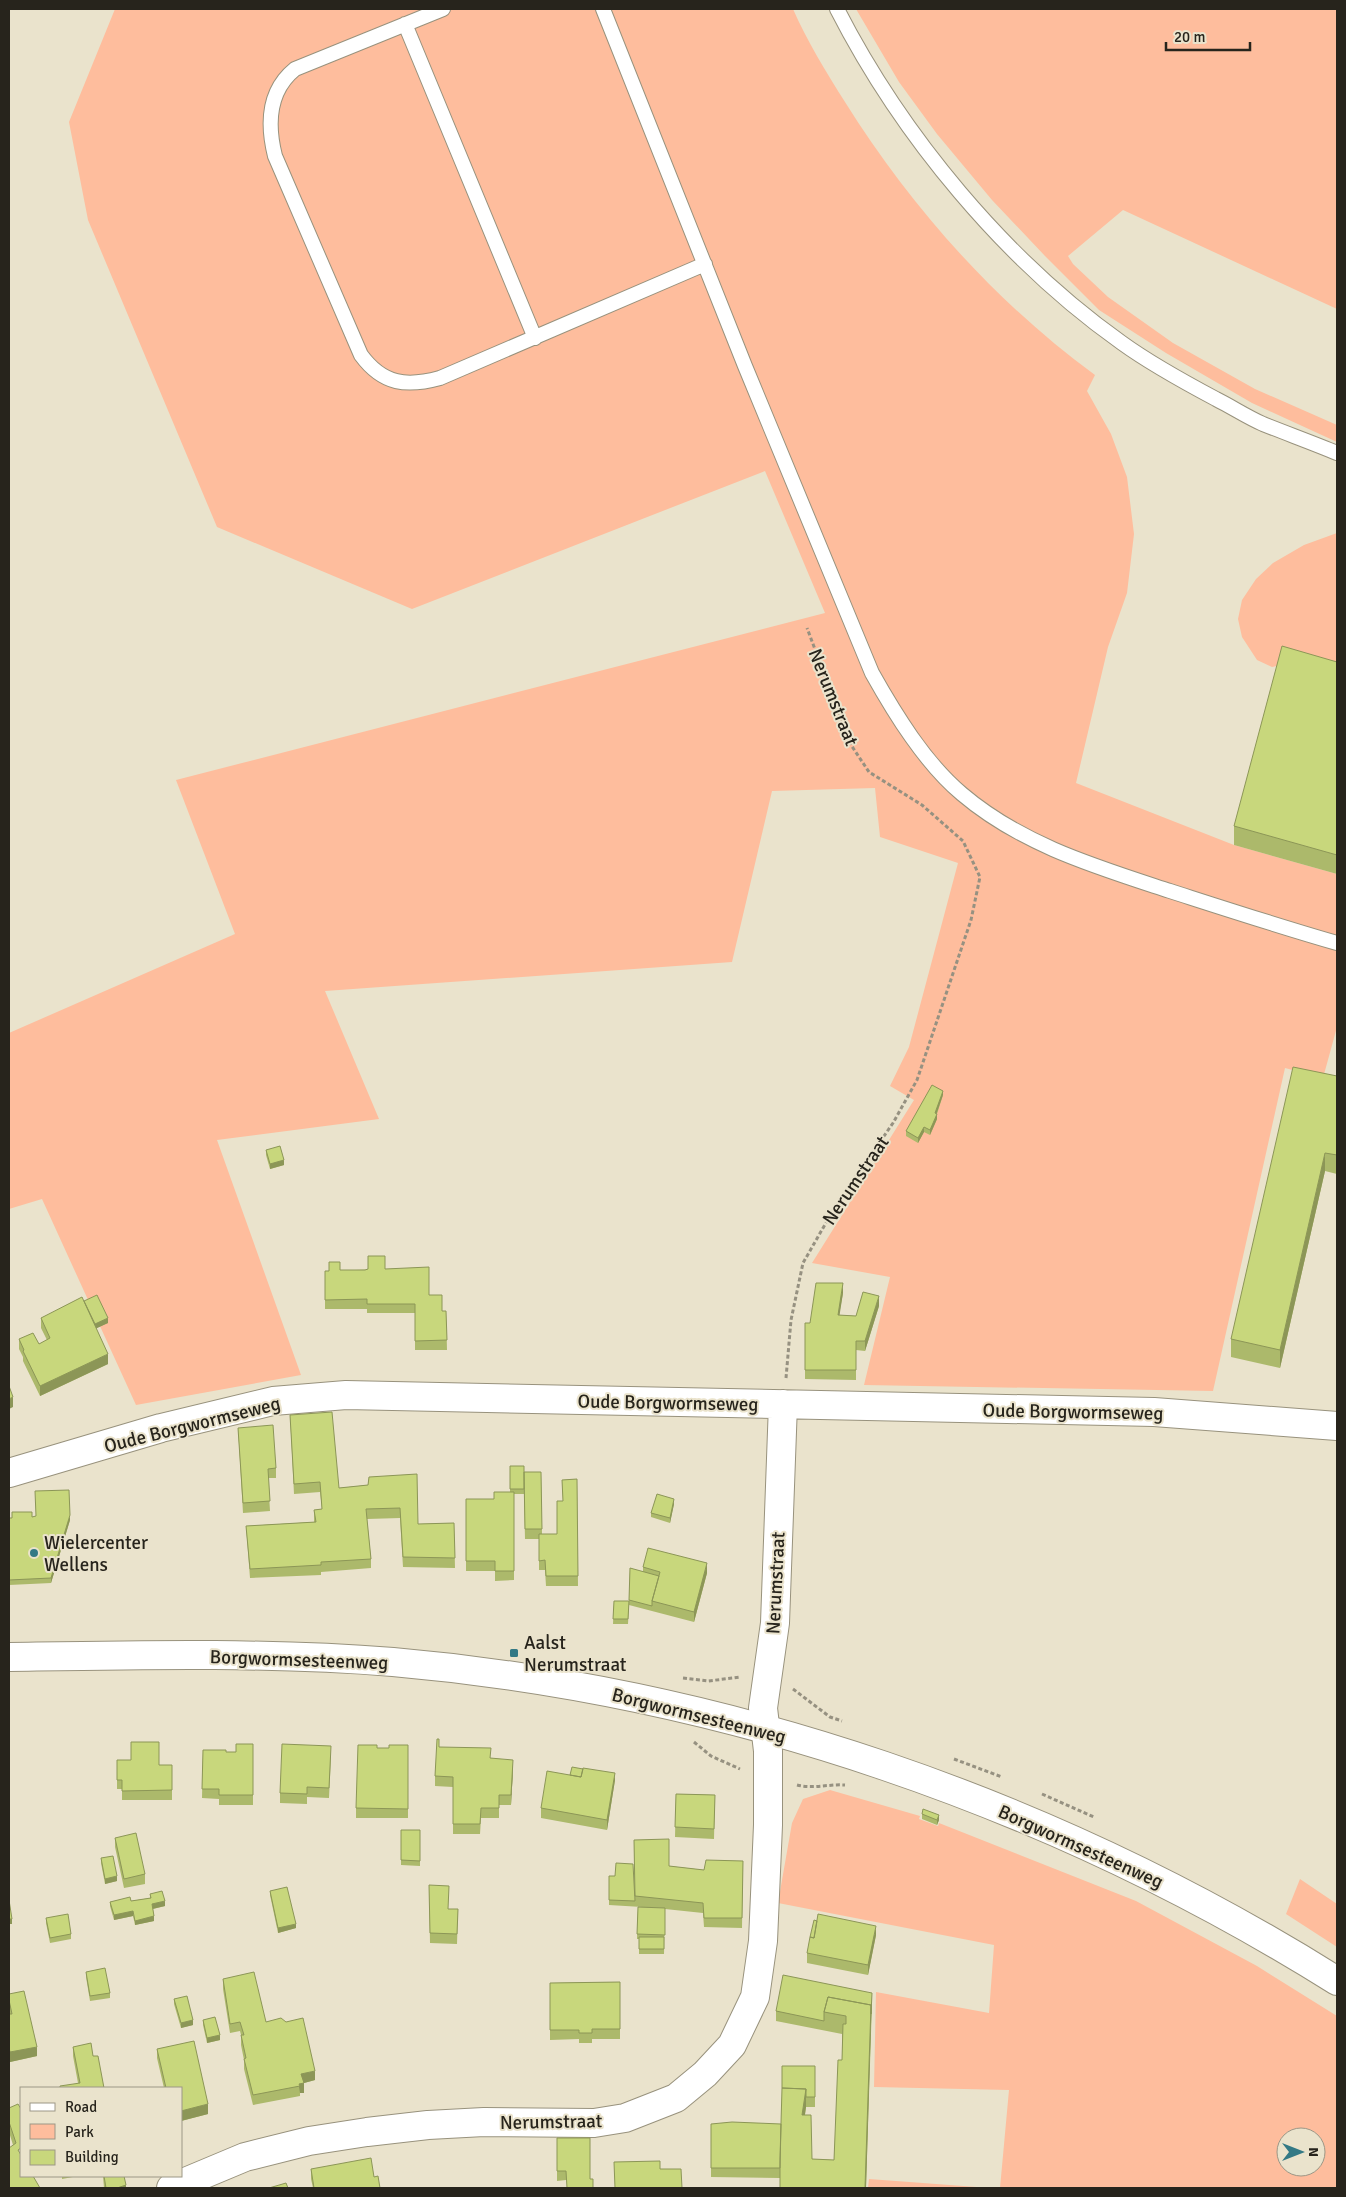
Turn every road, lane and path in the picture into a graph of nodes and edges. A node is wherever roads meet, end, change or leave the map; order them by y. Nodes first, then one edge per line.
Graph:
1 (443, 9) edge
2 (603, 9) edge
3 (837, 9) edge
4 (404, 24) junction
5 (705, 264) junction
6 (535, 338) junction
7 (1337, 452) edge
8 (807, 628) dead end
9 (1337, 943) edge
10 (783, 1404) junction
11 (1337, 1426) edge
12 (9, 1473) edge
13 (9, 1657) edge
14 (765, 1729) junction
15 (688, 1740) dead end
16 (768, 1776) junction
17 (849, 1785) dead end
18 (1337, 1981) edge
19 (171, 2188) edge

1 - 4 lane
2 - 5 lane
3 - 7 lane
4 - 6 lane
4 - 6 lane
5 - 6 lane
5 - 9 lane
8 - 10 path, Nerumstraat
10 - 11 street, Oude Borgwormseweg
10 - 12 street, Oude Borgwormseweg
10 - 14 street, Nerumstraat
13 - 14 street, Borgwormsesteenweg
14 - 16 street, Nerumstraat
14 - 18 street, Borgwormsesteenweg
15 - 16 path
16 - 17 path
16 - 19 street, Nerumstraat

